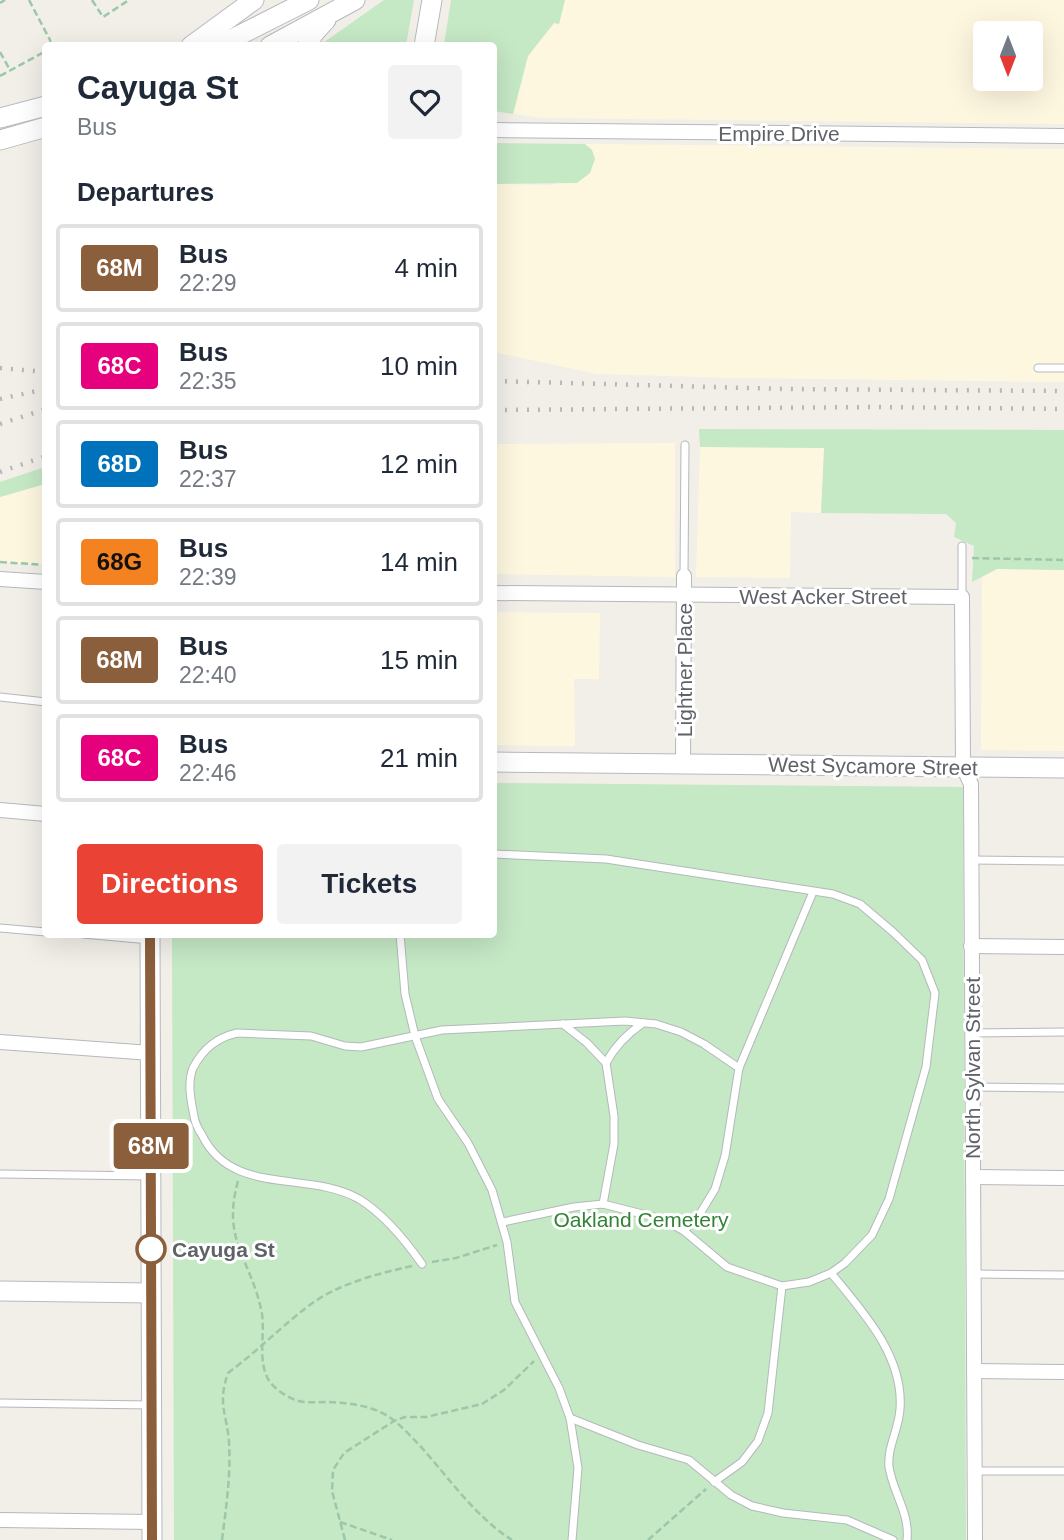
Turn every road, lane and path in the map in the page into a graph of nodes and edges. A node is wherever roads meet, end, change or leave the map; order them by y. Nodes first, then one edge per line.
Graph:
1 (5, 0) edge
2 (29, 0) edge
3 (92, 0) edge
4 (129, 0) edge
5 (254, 0) edge
6 (309, 0) edge
7 (432, 0) edge
8 (0, 3) edge
9 (349, 3) edge
10 (51, 42) edge
11 (196, 42) edge
12 (226, 42) edge
13 (277, 42) edge
14 (309, 42) edge
15 (425, 42) edge
16 (0, 52) edge
17 (42, 53) edge
18 (10, 70) junction
19 (0, 76) edge
20 (42, 107) edge
21 (0, 118) edge
22 (42, 128) edge
23 (497, 130) edge
24 (1064, 136) edge
25 (42, 137) edge
26 (1, 139) edge
27 (1038, 368) dead end
28 (1064, 368) edge
29 (685, 446) dead end
30 (962, 546) dead end
31 (962, 557) junction
32 (1064, 560) edge
33 (0, 562) edge
34 (42, 565) edge
35 (684, 576) joint
36 (0, 579) edge
37 (42, 582) edge
38 (497, 593) edge
39 (684, 596) junction
40 (962, 597) junction
41 (0, 697) edge
42 (42, 702) edge
43 (497, 762) edge
44 (683, 764) junction
45 (963, 767) junction
46 (1064, 768) edge
47 (0, 810) edge
48 (42, 814) edge
49 (497, 854) edge
50 (971, 860) junction
51 (1064, 861) edge
52 (813, 892) junction
53 (0, 928) edge
54 (42, 932) edge
55 (150, 938) edge
56 (400, 938) edge
57 (971, 946) junction
58 (1064, 947) edge
59 (643, 1023) junction
60 (563, 1024) junction
61 (972, 1032) junction
62 (1064, 1032) edge
63 (415, 1036) junction
64 (0, 1042) edge
65 (150, 1053) junction
66 (606, 1063) junction
67 (739, 1068) junction
68 (972, 1087) junction
69 (1064, 1088) edge
70 (240, 1172) junction
71 (0, 1174) edge
72 (151, 1176) junction
73 (973, 1177) junction
74 (1064, 1178) edge
75 (603, 1204) junction
76 (503, 1222) junction
77 (684, 1231) junction
78 (507, 1242) junction
79 (422, 1264) junction
80 (831, 1273) junction
81 (972, 1274) junction
82 (1064, 1275) edge
83 (782, 1286) junction
84 (0, 1291) edge
85 (151, 1293) junction
86 (263, 1345) junction
87 (542, 1354) junction
88 (974, 1371) junction
89 (1064, 1371) edge
90 (0, 1403) edge
91 (151, 1405) junction
92 (570, 1418) junction
93 (394, 1421) junction
94 (974, 1471) junction
95 (1064, 1471) edge
96 (714, 1482) junction
97 (0, 1520) edge
98 (340, 1522) junction
99 (152, 1531) edge
100 (222, 1540) edge
101 (345, 1540) edge
102 (392, 1540) edge
103 (512, 1540) edge
104 (572, 1540) edge
105 (648, 1540) edge
106 (893, 1540) edge
107 (906, 1540) edge
108 (975, 1540) edge

1 - 8 path
2 - 10 path
3 - 4 path
5 - 11 street
6 - 12 street
7 - 15 street
9 - 13 street
9 - 14 street
16 - 18 path
17 - 18 path
18 - 19 path
20 - 21 street
22 - 26 street
23 - 24 street, Empire Drive
25 - 26 street
27 - 28 lane
29 - 35 lane
30 - 31 lane
31 - 32 path
31 - 40 lane
33 - 34 path
35 - 39 street, Lightner Place
36 - 37 street
38 - 39 street, West Acker Street
39 - 40 street, West Acker Street
39 - 44 street, Lightner Place
40 - 45 street, North Sylvan Street
41 - 42 lane
43 - 44 street, West Sycamore Street
44 - 45 street, West Sycamore Street
45 - 46 street, West Sycamore Street
45 - 50 street, North Sylvan Street
47 - 48 street
49 - 52 lane
50 - 51 lane
50 - 57 street, North Sylvan Street
52 - 67 lane
52 - 80 lane
53 - 54 lane
55 - 65 street
56 - 63 lane
57 - 58 street
57 - 61 street, North Sylvan Street
59 - 60 lane
59 - 66 lane
59 - 67 lane
60 - 63 lane
60 - 66 lane
61 - 62 lane
61 - 68 street, North Sylvan Street
63 - 70 lane
63 - 76 lane
64 - 65 street
65 - 72 street
66 - 75 lane
67 - 77 lane
68 - 69 lane
68 - 73 street, North Sylvan Street
70 - 79 lane
70 - 86 path
71 - 72 lane
72 - 85 street
73 - 74 street
73 - 81 street, North Sylvan Street
75 - 76 lane
75 - 77 lane
76 - 78 lane
77 - 83 lane
78 - 79 path
78 - 87 lane
79 - 86 path
80 - 83 lane
80 - 107 lane
81 - 82 lane
81 - 88 street, North Sylvan Street
83 - 96 lane
84 - 85 street
85 - 91 street
86 - 93 path
86 - 100 path
87 - 92 lane
87 - 93 path
88 - 89 street
88 - 94 street, North Sylvan Street
90 - 91 lane
91 - 99 street
92 - 96 lane
92 - 104 lane
93 - 98 path
93 - 103 path
94 - 95 lane
94 - 108 street, North Sylvan Street
96 - 105 path
96 - 106 lane
97 - 99 street
98 - 101 path
98 - 102 path

